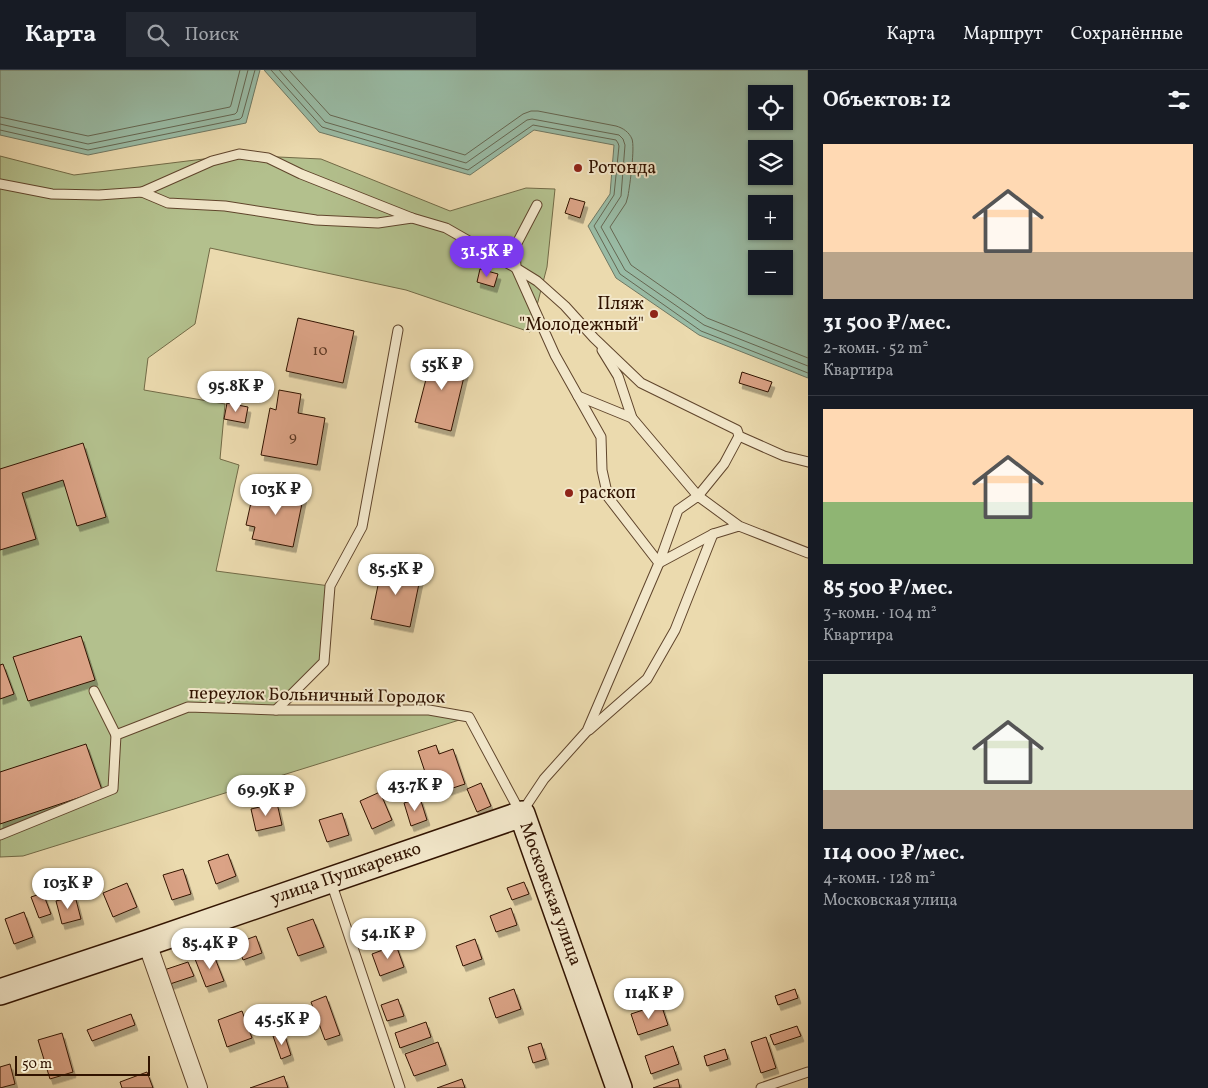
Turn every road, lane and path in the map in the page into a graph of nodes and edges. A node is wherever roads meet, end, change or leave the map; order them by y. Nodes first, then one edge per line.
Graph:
1 (0, 184) edge
2 (142, 192) junction
3 (537, 205) dead end
4 (412, 218) junction
5 (516, 268) junction
6 (398, 330) dead end
7 (594, 338) junction
8 (578, 396) junction
9 (632, 418) junction
10 (739, 436) junction
11 (808, 462) edge
12 (698, 496) junction
13 (739, 526) junction
14 (713, 534) junction
15 (808, 552) edge
16 (659, 563) junction
17 (94, 692) dead end
18 (276, 710) junction
19 (587, 731) junction
20 (116, 735) junction
21 (522, 814) junction
22 (0, 835) edge
23 (330, 880) junction
24 (147, 943) junction
25 (0, 992) edge
26 (808, 1072) edge
27 (198, 1088) edge
28 (400, 1088) edge
29 (619, 1088) edge
30 (761, 1088) edge

1 - 2 lane
2 - 4 lane
2 - 4 lane
3 - 5 lane
4 - 5 lane
5 - 7 lane
5 - 8 lane
6 - 18 lane
7 - 9 lane
7 - 10 lane
8 - 9 lane
8 - 16 lane
9 - 12 lane
10 - 11 lane
10 - 12 lane
12 - 13 lane
12 - 16 lane
13 - 14 lane
13 - 15 lane
14 - 16 lane
14 - 19 lane
16 - 19 lane
17 - 20 lane
18 - 20 lane, переулок Больничный Городок
18 - 21 lane, переулок Больничный Городок
19 - 21 lane
20 - 22 lane
21 - 23 main road, улица Пушкаренко
21 - 29 main road, Московская улица
23 - 24 main road, улица Пушкаренко
23 - 28 lane
24 - 25 main road, улица Пушкаренко
24 - 27 street
26 - 30 lane

